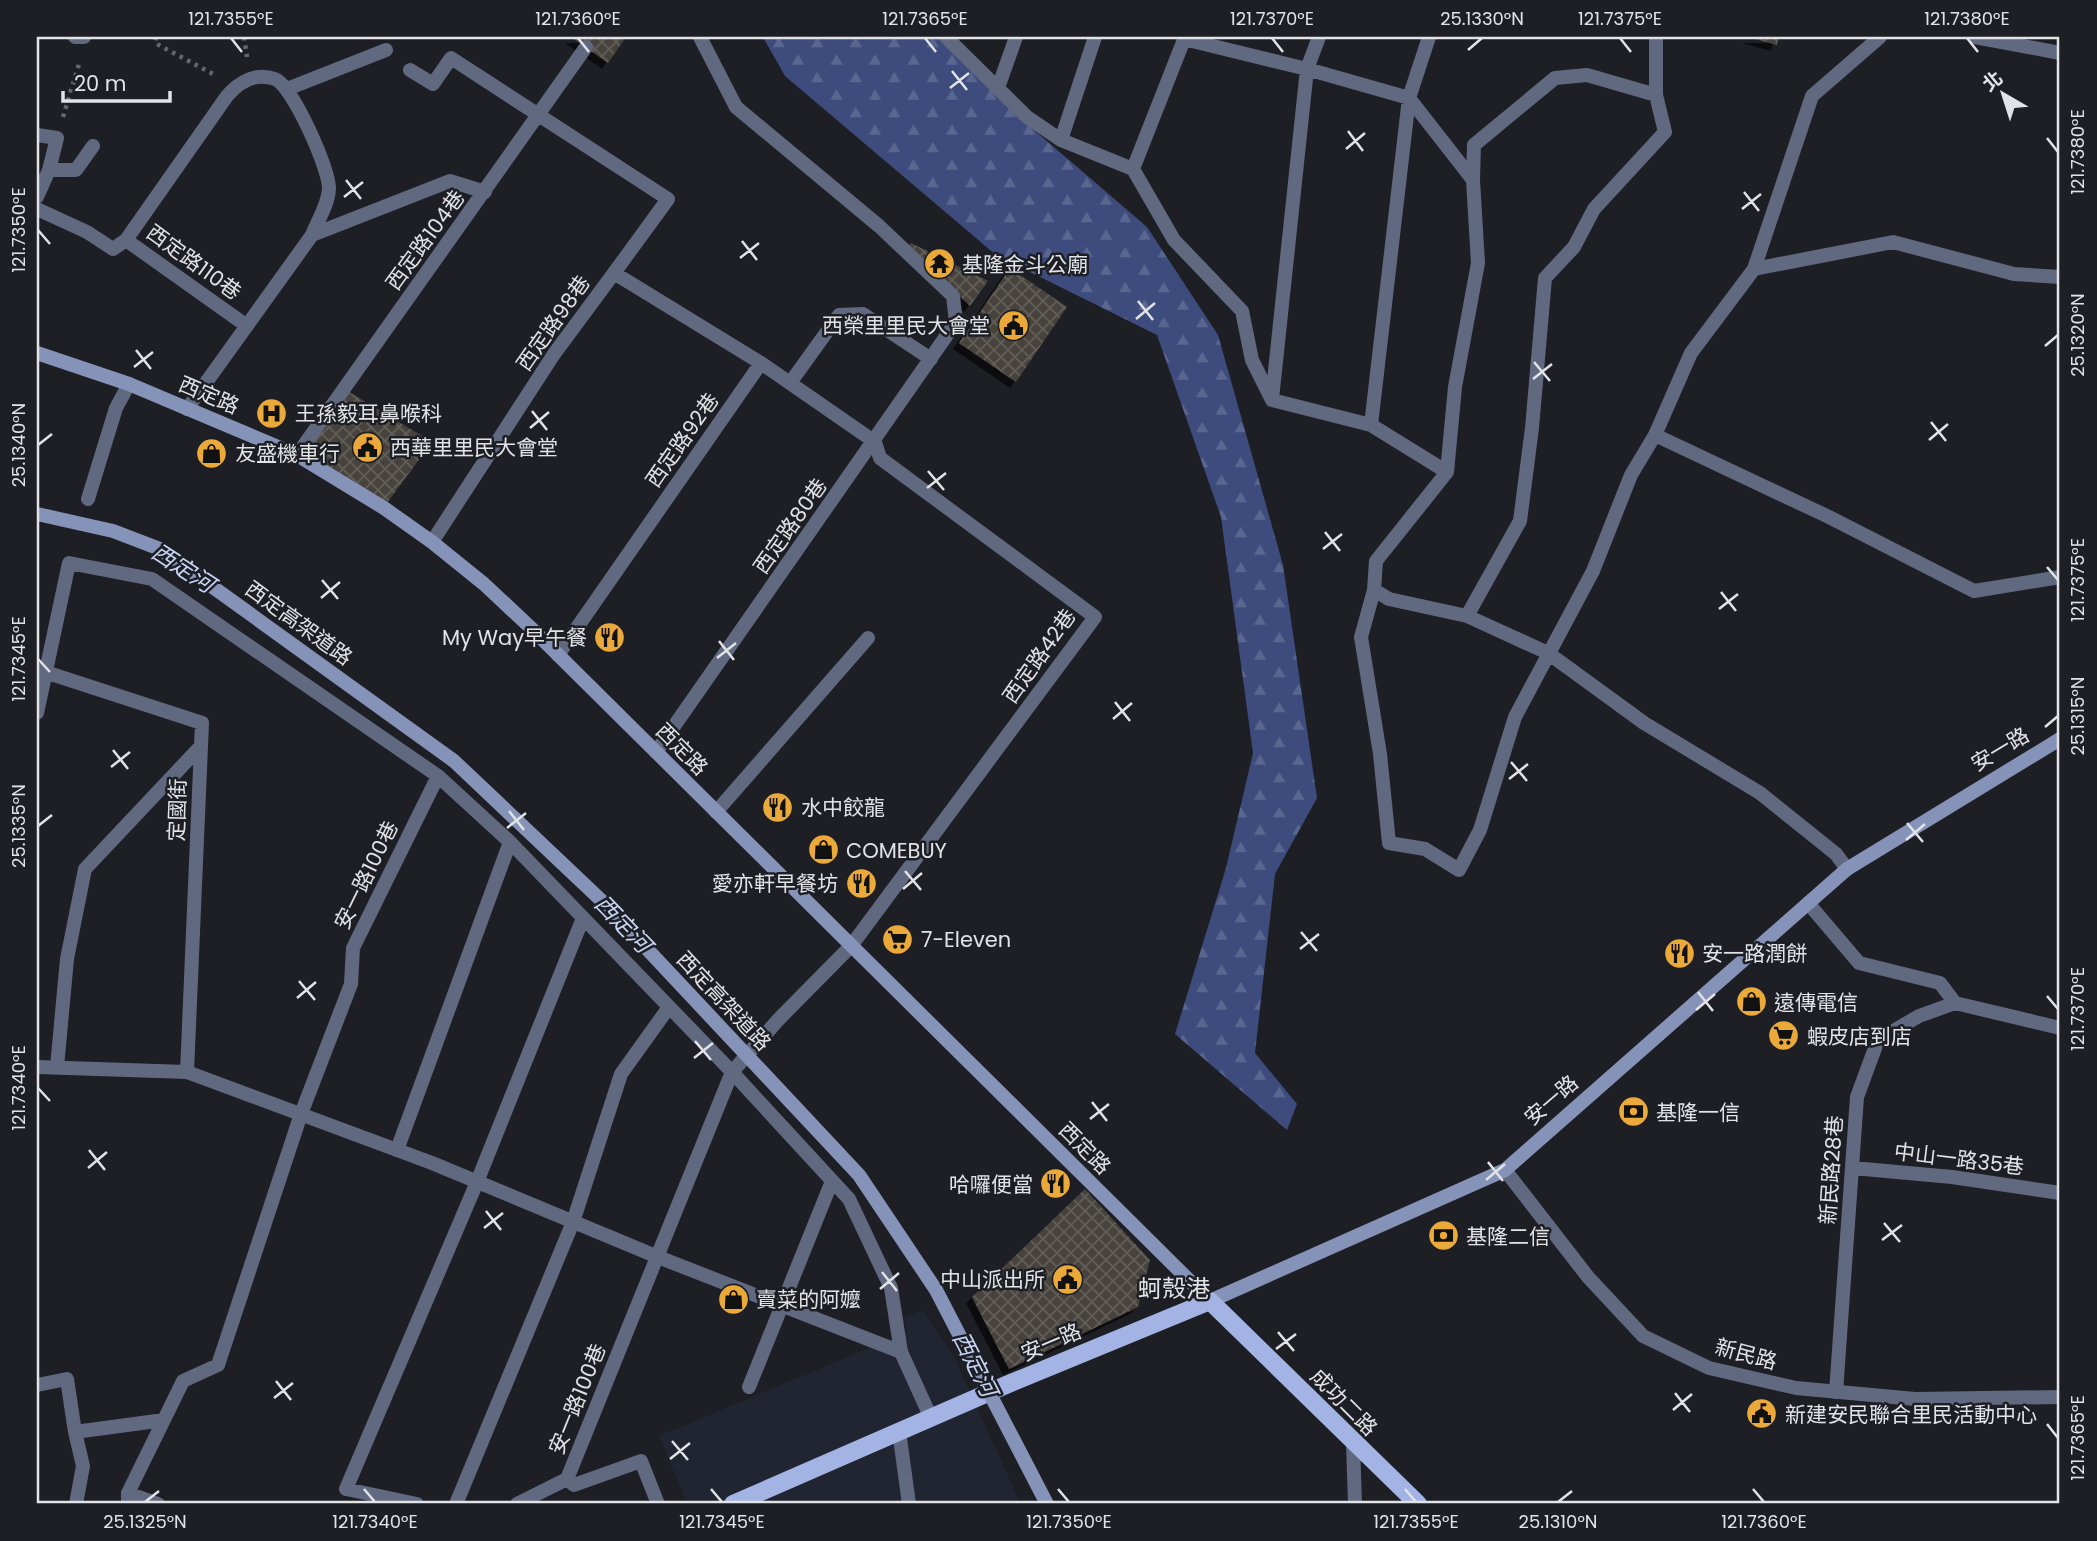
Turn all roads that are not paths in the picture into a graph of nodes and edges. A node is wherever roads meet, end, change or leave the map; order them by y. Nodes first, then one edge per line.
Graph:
1 (700, 37) edge
2 (946, 37) edge
3 (1016, 37) edge
4 (1096, 37) edge
5 (1319, 37) edge
6 (1429, 37) edge
7 (1656, 37) edge
8 (1880, 37) edge
9 (1975, 37) edge
10 (1185, 38) edge
11 (586, 47) dead end
12 (386, 50) dead end
13 (2060, 53) edge
14 (1307, 69) junction
15 (410, 70) dead end
16 (998, 88) junction
17 (287, 89) junction
18 (1656, 95) junction
19 (1409, 97) junction
20 (539, 115) junction
21 (37, 135) edge
22 (1060, 139) junction
23 (93, 146) dead end
24 (1133, 169) junction
25 (49, 170) junction
26 (1473, 180) junction
27 (485, 192) junction
28 (37, 197) edge
29 (37, 209) edge
30 (312, 235) junction
31 (127, 240) junction
32 (1754, 269) junction
33 (614, 273) junction
34 (2060, 277) edge
35 (247, 326) junction
36 (37, 353) edge
37 (932, 359) junction
38 (761, 363) junction
39 (790, 383) junction
40 (129, 384) junction
41 (1272, 400) junction
42 (187, 409) junction
43 (1371, 425) junction
44 (1655, 436) junction
45 (875, 442) junction
46 (297, 455) junction
47 (1447, 472) junction
48 (88, 499) dead end
49 (37, 514) edge
50 (432, 542) junction
51 (2060, 577) edge
52 (1374, 590) junction
53 (1467, 616) junction
54 (868, 638) dead end
55 (1548, 653) junction
56 (558, 656) junction
57 (41, 670) edge
58 (37, 713) edge
59 (2060, 739) edge
60 (201, 746) junction
61 (656, 752) junction
62 (438, 776) junction
63 (716, 812) junction
64 (510, 842) junction
65 (1847, 869) junction
66 (1808, 903) junction
67 (583, 918) junction
68 (851, 946) junction
69 (1955, 1003) junction
70 (669, 1007) junction
71 (2060, 1028) edge
72 (37, 1066) edge
73 (57, 1068) junction
74 (187, 1072) junction
75 (732, 1072) junction
76 (301, 1114) junction
77 (397, 1150) junction
78 (1853, 1168) junction
79 (1505, 1170) junction
80 (832, 1181) junction
81 (477, 1182) junction
82 (2060, 1193) edge
83 (573, 1222) junction
84 (658, 1257) junction
85 (1210, 1301) junction
86 (782, 1306) junction
87 (901, 1352) junction
88 (37, 1385) edge
89 (749, 1387) dead end
90 (1836, 1392) junction
91 (2060, 1397) edge
92 (931, 1418) junction
93 (164, 1420) junction
94 (75, 1432) junction
95 (899, 1432) junction
96 (1353, 1443) junction
97 (567, 1479) junction
98 (346, 1489) junction
99 (128, 1498) edge
100 (76, 1504) edge
101 (158, 1504) edge
102 (360, 1504) edge
103 (417, 1504) edge
104 (456, 1504) edge
105 (517, 1504) edge
106 (658, 1504) edge
107 (733, 1504) edge
108 (909, 1504) edge
109 (1047, 1504) edge
110 (1355, 1504) edge
111 (1418, 1504) edge

1 - 37 street, 西定路80巷
2 - 16 street
3 - 16 street
4 - 22 street
5 - 14 street
6 - 19 street
7 - 18 street
8 - 32 street
9 - 13 street
10 - 14 street
10 - 24 street
11 - 20 street, 西定路104巷
12 - 17 street
14 - 19 street
14 - 41 street
15 - 20 street
16 - 22 street
17 - 30 street, 西定路110巷
17 - 31 street, 西定路110巷
18 - 26 street
18 - 53 street
19 - 26 street
19 - 43 street
20 - 27 street, 西定路104巷
20 - 33 street
21 - 25 street
22 - 24 street
23 - 25 street
24 - 41 street
25 - 28 street
26 - 47 street
27 - 30 street
27 - 46 street, 西定路104巷
29 - 31 street
30 - 35 street, 西定路110巷
31 - 35 street, 西定路110巷
32 - 34 street
32 - 44 street
33 - 38 street, 西定路98巷
33 - 50 street, 西定路98巷
35 - 42 street, 西定路110巷
36 - 40 street, 西定路
37 - 39 street
37 - 45 street, 西定路80巷
38 - 39 street
38 - 56 street, 西定路92巷
39 - 45 street
40 - 42 street, 西定路
40 - 48 street
41 - 43 street
42 - 46 street, 西定路
43 - 47 street
44 - 51 street
44 - 55 street
45 - 61 street, 西定路80巷
45 - 68 street, 西定路42巷
46 - 50 street, 西定路
47 - 52 street
49 - 109 street, 西定高架道路, bridge
50 - 56 street, 西定路
52 - 53 street
52 - 55 street
53 - 55 street
54 - 63 street
55 - 65 street
56 - 61 street, 西定路
57 - 58 street
57 - 60 street, 定國街
57 - 62 street
59 - 65 street, 安一路
60 - 73 street
60 - 74 street, 定國街
61 - 63 street, 西定路
62 - 64 street
62 - 76 street, 安一路100巷
63 - 68 street, 西定路
64 - 67 street
64 - 77 street
65 - 66 street, 安一路
66 - 69 street
66 - 79 street, 安一路
67 - 70 street
67 - 81 street
68 - 75 street, 安一路100巷
68 - 85 street, 西定路
69 - 71 street
69 - 78 street, 新民路28巷
70 - 75 street
70 - 83 street
72 - 73 street
73 - 74 street
74 - 76 street
75 - 80 street
75 - 84 street, 安一路100巷
76 - 77 street
76 - 93 street, 安一路100巷
77 - 81 street
78 - 82 street, 中山一路35巷
78 - 90 street, 新民路28巷
79 - 85 street, 安一路
79 - 90 street, 新民路
80 - 86 street
80 - 87 street
81 - 83 street
81 - 98 street
83 - 84 street
83 - 104 street
84 - 86 street
84 - 97 street, 安一路100巷
85 - 92 main road, 安一路
85 - 96 main road, 成功二路
86 - 87 street
86 - 89 street
87 - 92 street
88 - 94 street
90 - 91 street, 新民路
92 - 95 main road
93 - 94 street
93 - 99 street, 安一路100巷
94 - 100 street
95 - 107 main road
95 - 108 street
96 - 110 street
96 - 111 main road, 成功二路
97 - 105 street
97 - 106 street, 安一路100巷
98 - 102 street
98 - 103 street
99 - 101 street

